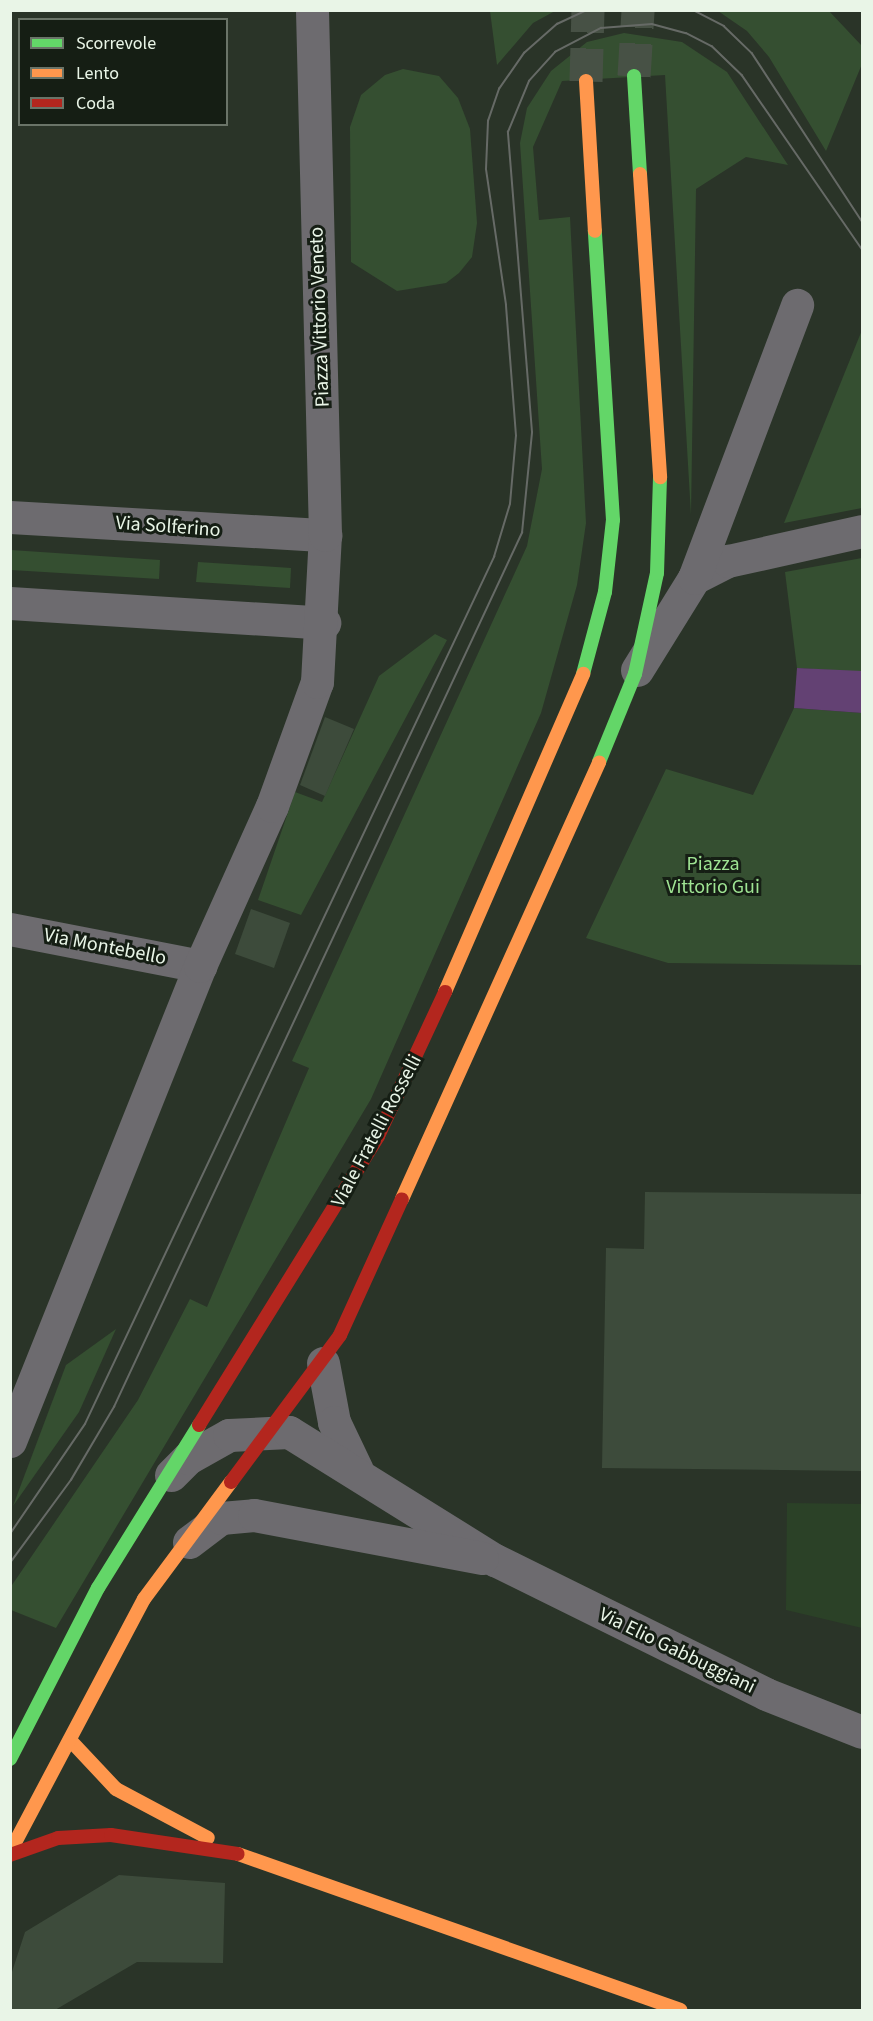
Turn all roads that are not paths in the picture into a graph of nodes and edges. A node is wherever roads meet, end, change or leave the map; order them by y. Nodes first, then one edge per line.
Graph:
1 (315, 11) edge
2 (634, 76) tunnel mouth
3 (586, 81) tunnel mouth
4 (797, 305) dead end
5 (10, 517) edge
6 (862, 531) edge
7 (325, 535) junction
8 (694, 578) junction
9 (10, 603) edge
10 (324, 623) junction
11 (635, 674) junction
12 (10, 929) edge
13 (200, 966) junction
14 (323, 1363) junction
15 (273, 1430) junction
16 (10, 1441) edge
17 (357, 1470) junction
18 (168, 1477) junction
19 (181, 1549) junction
20 (495, 1560) junction
21 (862, 1732) edge
22 (70, 1740) junction
23 (10, 1759) edge
24 (10, 1854) edge
25 (240, 1854) junction
26 (680, 2010) edge

1 - 7 street, Piazza Vittorio Veneto
2 - 11 main road
3 - 18 main road, Viale Fratelli Rosselli
4 - 8 street
5 - 7 street, Via Solferino
6 - 8 street
7 - 10 street, Piazza Vittorio Veneto
8 - 11 street
9 - 10 street
10 - 13 street
11 - 14 main road
12 - 13 street, Via Montebello
13 - 16 street
14 - 15 main road
14 - 17 street
15 - 17 street, Via Elio Gabbuggiani
15 - 18 street, Via Elio Gabbuggiani
15 - 19 main road
17 - 20 street, Via Elio Gabbuggiani
18 - 23 main road, Viale Fratelli Rosselli
19 - 20 street, Via Elio Gabbuggiani
19 - 22 main road
20 - 21 street, Via Elio Gabbuggiani
22 - 24 main road
22 - 25 main road
24 - 25 main road
25 - 26 main road

